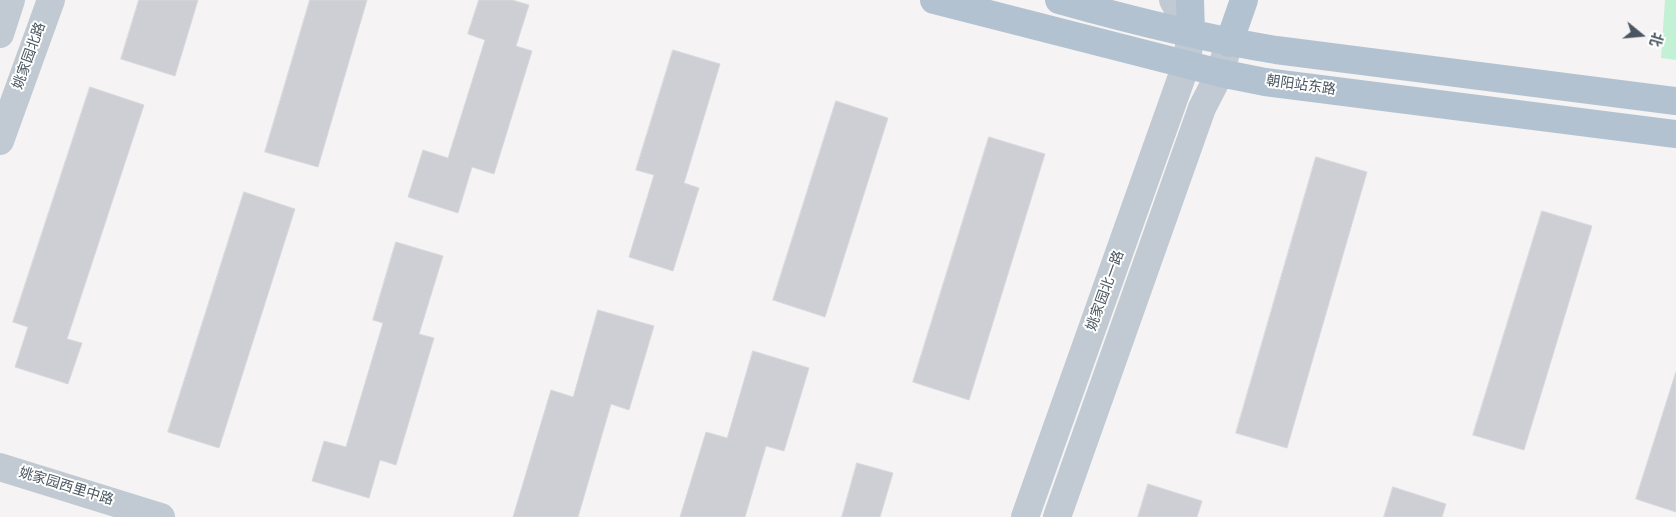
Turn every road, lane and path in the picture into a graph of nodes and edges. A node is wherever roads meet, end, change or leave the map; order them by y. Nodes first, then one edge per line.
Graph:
1 (11, 0) edge
2 (51, 0) edge
3 (934, 0) edge
4 (1059, 0) edge
5 (1173, 0) edge
6 (1190, 0) edge
7 (1244, 0) edge
8 (1191, 33) junction
9 (0, 34) edge
10 (1229, 43) junction
11 (1186, 65) junction
12 (1220, 73) junction
13 (1676, 101) edge
14 (1676, 134) edge
15 (0, 141) edge
16 (0, 467) edge
17 (161, 517) edge
18 (1025, 517) edge
19 (1058, 517) edge

1 - 9 street
2 - 15 street, 姚家园北路
3 - 11 main road, 朝阳站东路
4 - 8 main road
5 - 8 street
6 - 8 main road
7 - 10 main road
8 - 10 main road
8 - 11 street, 姚家园北一路
10 - 12 street, 姚家园北一路
10 - 13 main road
11 - 12 main road, 朝阳站东路
11 - 18 street, 姚家园北一路
12 - 14 main road, 朝阳站东路
12 - 19 street, 姚家园北一路
16 - 17 street, 姚家园西里中路

